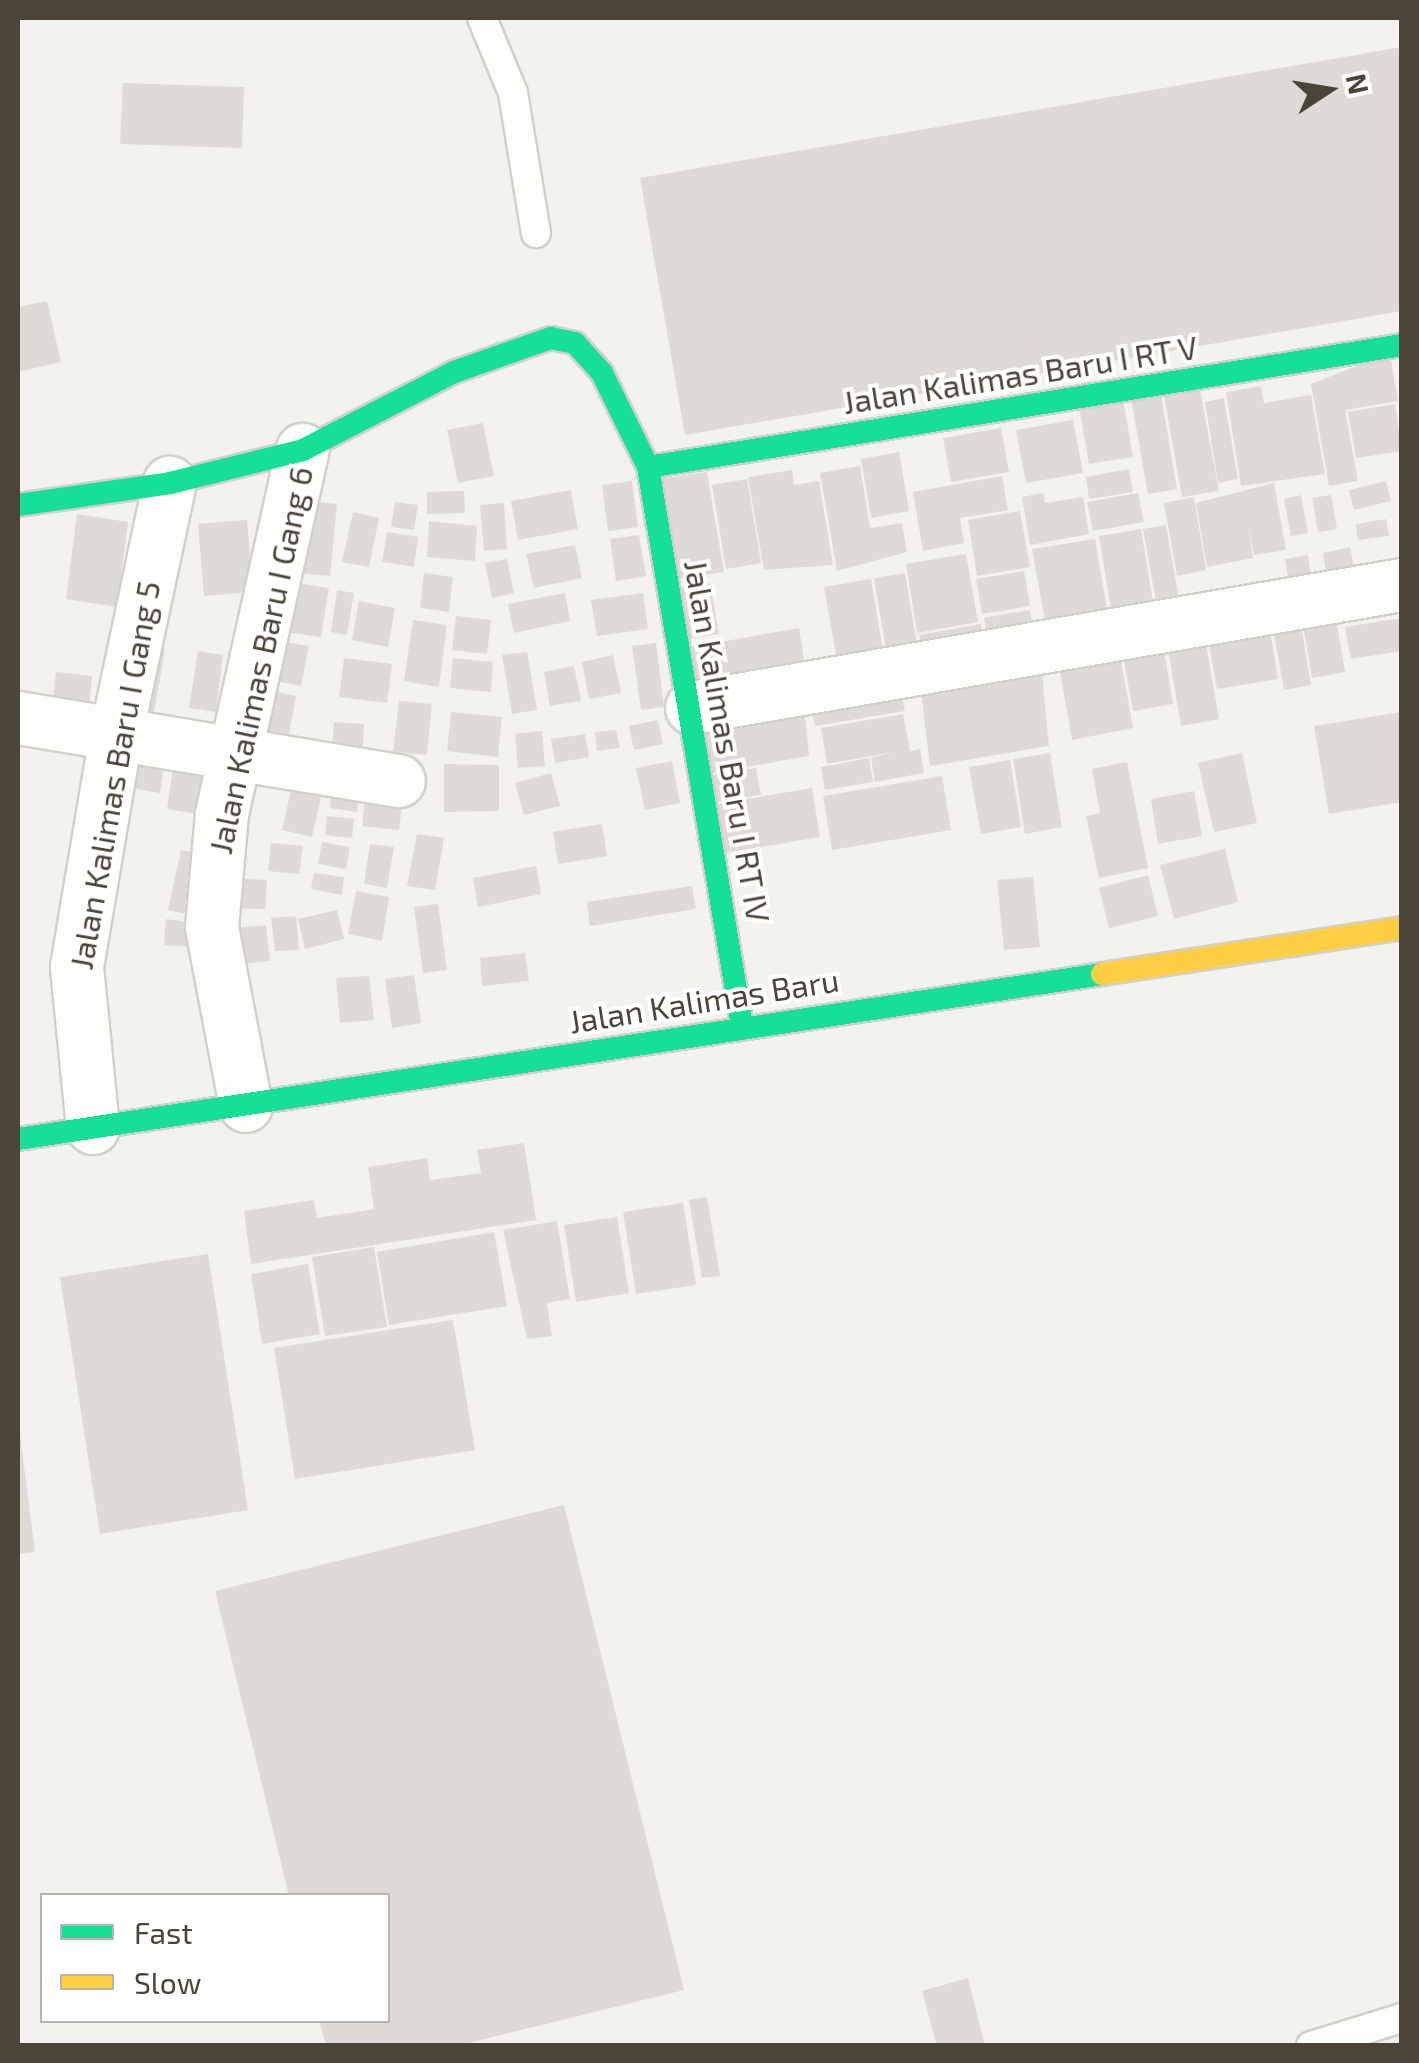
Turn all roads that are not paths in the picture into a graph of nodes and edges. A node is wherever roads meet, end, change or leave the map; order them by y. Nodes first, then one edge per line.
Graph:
1 (482, 18) edge
2 (536, 233) dead end
3 (1402, 345) edge
4 (303, 450) junction
5 (648, 467) junction
6 (170, 483) junction
7 (18, 505) edge
8 (1402, 585) edge
9 (692, 708) junction
10 (18, 718) edge
11 (116, 736) junction
12 (236, 754) junction
13 (399, 781) dead end
14 (1402, 928) edge
15 (742, 1026) junction
16 (246, 1106) junction
17 (94, 1128) junction
18 (18, 1139) edge
19 (1402, 2018) edge
20 (1311, 2046) edge

1 - 2 lane
3 - 5 street, Jalan Kalimas Baru I RT V
4 - 5 street, Jalan Kalimas Baru I RT IV
4 - 6 street, Jalan Kalimas Baru I RT IV
4 - 12 street, Jalan Kalimas Baru I Gang 6
5 - 9 street, Jalan Kalimas Baru I RT IV
6 - 7 street, Jalan Kalimas Baru I RT IV
6 - 11 street, Jalan Kalimas Baru I Gang 5
8 - 9 street
9 - 15 street, Jalan Kalimas Baru I RT IV
10 - 11 street
11 - 12 street
11 - 17 street, Jalan Kalimas Baru I Gang 5
12 - 13 street
12 - 16 street, Jalan Kalimas Baru I Gang 6
14 - 15 street, Jalan Kalimas Baru
15 - 16 street, Jalan Kalimas Baru
16 - 17 street, Jalan Kalimas Baru
17 - 18 street, Jalan Kalimas Baru
19 - 20 lane

